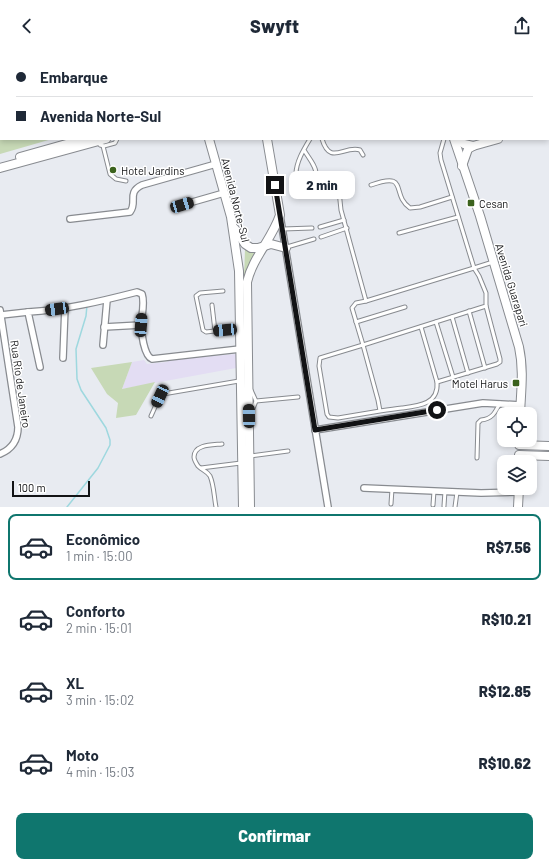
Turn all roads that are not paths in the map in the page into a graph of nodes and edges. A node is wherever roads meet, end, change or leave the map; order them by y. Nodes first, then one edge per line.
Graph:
1 (80, 140) edge
2 (116, 140) edge
3 (209, 140) edge
4 (267, 140) edge
5 (309, 140) edge
6 (322, 140) edge
7 (444, 140) edge
8 (454, 140) edge
9 (458, 140) edge
10 (494, 140) edge
11 (102, 142) edge
12 (473, 146) junction
13 (304, 150) junction
14 (363, 155) dead end
15 (0, 163) edge
16 (216, 164) junction
17 (462, 167) junction
18 (0, 168) edge
19 (315, 179) junction
20 (126, 181) dead end
21 (371, 185) dead end
22 (224, 193) junction
23 (452, 197) junction
24 (182, 205) dead end
25 (280, 215) junction
26 (231, 217) junction
27 (458, 217) junction
28 (70, 219) dead end
29 (344, 220) junction
30 (320, 227) dead end
31 (312, 228) dead end
32 (347, 228) junction
33 (283, 229) junction
34 (399, 234) dead end
35 (321, 237) dead end
36 (314, 239) dead end
37 (262, 248) junction
38 (286, 248) junction
39 (493, 262) junction
40 (474, 268) junction
41 (223, 291) dead end
42 (107, 300) junction
43 (366, 300) junction
44 (212, 305) dead end
45 (486, 306) junction
46 (405, 307) dead end
47 (66, 308) junction
48 (28, 312) junction
49 (469, 312) junction
50 (0, 313) edge
51 (452, 317) junction
52 (356, 322) junction
53 (436, 322) junction
54 (141, 325) junction
55 (104, 327) junction
56 (421, 327) junction
57 (240, 328) junction
58 (215, 331) junction
59 (103, 345) dead end
60 (363, 345) junction
61 (240, 349) junction
62 (63, 358) dead end
63 (40, 367) dead end
64 (485, 368) junction
65 (468, 373) junction
66 (453, 377) junction
67 (241, 380) junction
68 (437, 382) junction
69 (249, 385) junction
70 (298, 397) dead end
71 (256, 401) junction
72 (500, 403) junction
73 (511, 407) edge
74 (520, 407) edge
75 (380, 410) junction
76 (151, 416) dead end
77 (249, 416) junction
78 (315, 430) junction
79 (222, 444) dead end
80 (537, 445) edge
81 (549, 446) edge
82 (288, 451) dead end
83 (0, 454) edge
84 (250, 456) junction
85 (549, 456) edge
86 (537, 457) edge
87 (477, 458) dead end
88 (242, 463) junction
89 (201, 468) junction
90 (364, 488) dead end
91 (392, 489) junction
92 (434, 491) junction
93 (446, 491) junction
94 (457, 492) junction
95 (497, 492) edge
96 (519, 495) edge
97 (391, 504) dead end
98 (433, 505) dead end
99 (444, 506) dead end
100 (216, 507) edge
101 (243, 507) edge
102 (250, 507) edge
103 (328, 507) edge
104 (455, 507) edge
105 (518, 507) edge

1 - 15 main road
2 - 11 lane
3 - 16 main road, Avenida Norte-Sul
4 - 25 main road
5 - 13 lane
6 - 14 lane
7 - 23 lane
8 - 17 main road, Avenida Guarapari
9 - 12 main road
10 - 12 main road
11 - 18 main road
11 - 20 lane
12 - 17 main road
13 - 19 lane
13 - 19 lane
16 - 22 main road, Avenida Norte-Sul
16 - 28 street
17 - 39 main road, Avenida Guarapari
19 - 29 lane
21 - 23 lane
22 - 24 street
22 - 26 main road, Avenida Norte-Sul
23 - 27 lane
25 - 33 street
25 - 37 main road, Avenida Norte-Sul
26 - 37 main road
26 - 57 main road, Avenida Norte-Sul
27 - 34 lane
27 - 40 lane
29 - 30 lane
29 - 32 lane
31 - 33 lane
32 - 35 lane
32 - 43 lane
33 - 38 street
36 - 38 lane
37 - 38 main road
37 - 69 main road, Avenida Norte-Sul
38 - 78 street
39 - 40 lane
39 - 74 main road, Avenida Guarapari
40 - 43 lane
40 - 45 lane
41 - 58 lane
42 - 47 street
42 - 54 street
42 - 55 street
43 - 52 lane
44 - 58 lane
45 - 49 lane
45 - 64 lane
46 - 52 lane
47 - 48 street
47 - 62 street
48 - 50 street
48 - 63 street
49 - 51 lane
49 - 64 lane
50 - 83 street, Rua Rio de Janeiro
51 - 53 lane
51 - 65 lane
52 - 60 lane
53 - 56 lane
53 - 66 lane
54 - 55 street
54 - 61 street
55 - 59 street
56 - 60 lane
56 - 68 lane
57 - 58 lane
57 - 61 main road, Avenida Norte-Sul
60 - 75 lane
60 - 75 lane
61 - 67 main road, Avenida Norte-Sul
64 - 65 lane
65 - 66 lane
66 - 68 lane
67 - 76 lane
67 - 88 main road, Avenida Norte-Sul
68 - 75 lane
69 - 71 lane
69 - 77 main road, Avenida Norte-Sul
70 - 71 lane
71 - 77 lane
72 - 73 street
72 - 78 street
72 - 87 lane
77 - 84 main road, Avenida Norte-Sul
78 - 103 street
79 - 89 lane
80 - 81 main road
82 - 84 lane
84 - 102 main road, Avenida Norte-Sul
85 - 86 main road
88 - 89 lane
88 - 101 main road, Avenida Norte-Sul
89 - 100 lane
90 - 91 street
91 - 92 street
91 - 97 lane
92 - 93 street
92 - 98 lane
93 - 94 street
93 - 99 lane
94 - 95 street
94 - 104 lane
96 - 105 main road

